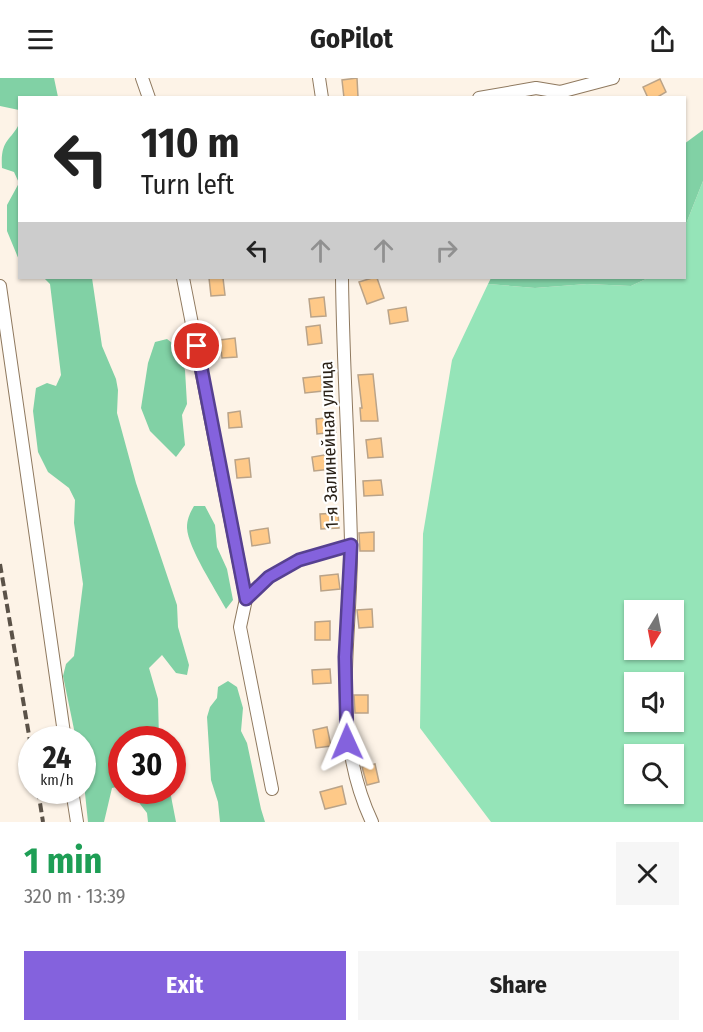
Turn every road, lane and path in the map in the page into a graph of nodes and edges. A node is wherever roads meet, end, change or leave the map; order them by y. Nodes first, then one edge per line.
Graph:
1 (142, 78) edge
2 (319, 78) edge
3 (613, 78) edge
4 (535, 83) edge
5 (147, 96) edge
6 (322, 96) edge
7 (486, 96) edge
8 (183, 279) edge
9 (342, 279) edge
10 (0, 286) edge
11 (351, 545) junction
12 (246, 599) junction
13 (63, 726) edge
14 (272, 789) dead end
15 (74, 804) edge
16 (77, 822) edge
17 (372, 822) edge

1 - 5 street
2 - 6 street
3 - 4 street
4 - 7 street
8 - 12 street
9 - 11 street, 1-я Залинейная улица
10 - 13 street
11 - 12 lane
11 - 17 street, 1-я Залинейная улица
12 - 14 street
15 - 16 street

